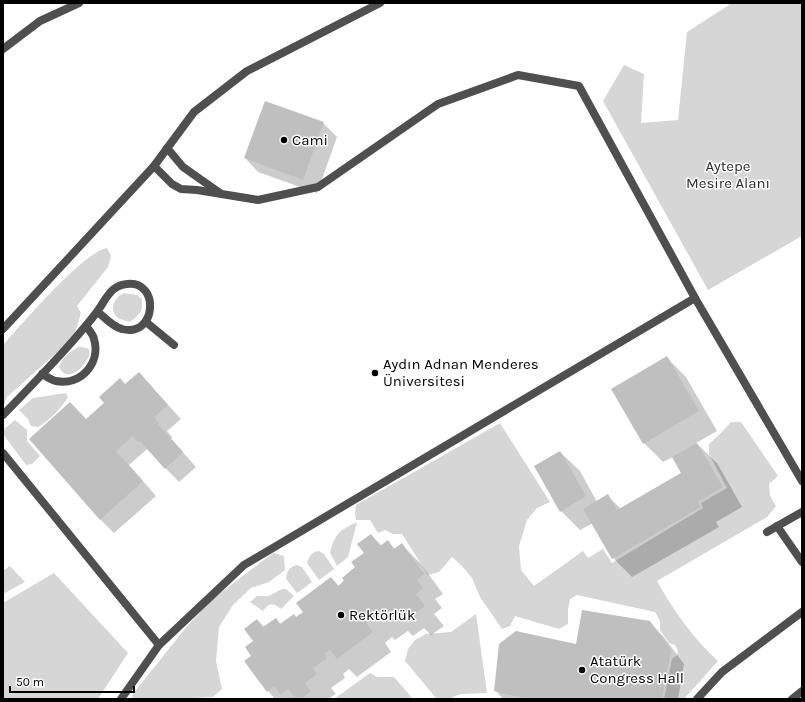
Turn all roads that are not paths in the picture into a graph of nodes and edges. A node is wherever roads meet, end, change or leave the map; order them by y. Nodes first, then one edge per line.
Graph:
1 (79, 3) edge
2 (380, 3) edge
3 (3, 49) edge
4 (167, 148) junction
5 (154, 166) junction
6 (222, 194) junction
7 (695, 298) junction
8 (98, 312) junction
9 (146, 322) junction
10 (86, 326) junction
11 (3, 329) edge
12 (174, 345) dead end
13 (42, 374) junction
14 (3, 415) edge
15 (3, 453) edge
16 (802, 480) edge
17 (802, 512) edge
18 (777, 526) junction
19 (767, 532) dead end
20 (802, 562) edge
21 (802, 612) edge
22 (159, 645) junction
23 (802, 691) edge
24 (121, 699) edge
25 (696, 699) edge
26 (792, 699) edge

1 - 3 street
2 - 4 street
4 - 5 street
4 - 6 street
5 - 6 street
5 - 11 street
6 - 7 street
7 - 16 street
7 - 22 street
8 - 9 street
8 - 9 street
8 - 10 street
9 - 12 street
10 - 13 street
10 - 13 street
13 - 14 street
15 - 22 street
17 - 18 street
18 - 19 street
18 - 20 street
21 - 25 street
22 - 24 street
23 - 26 street

